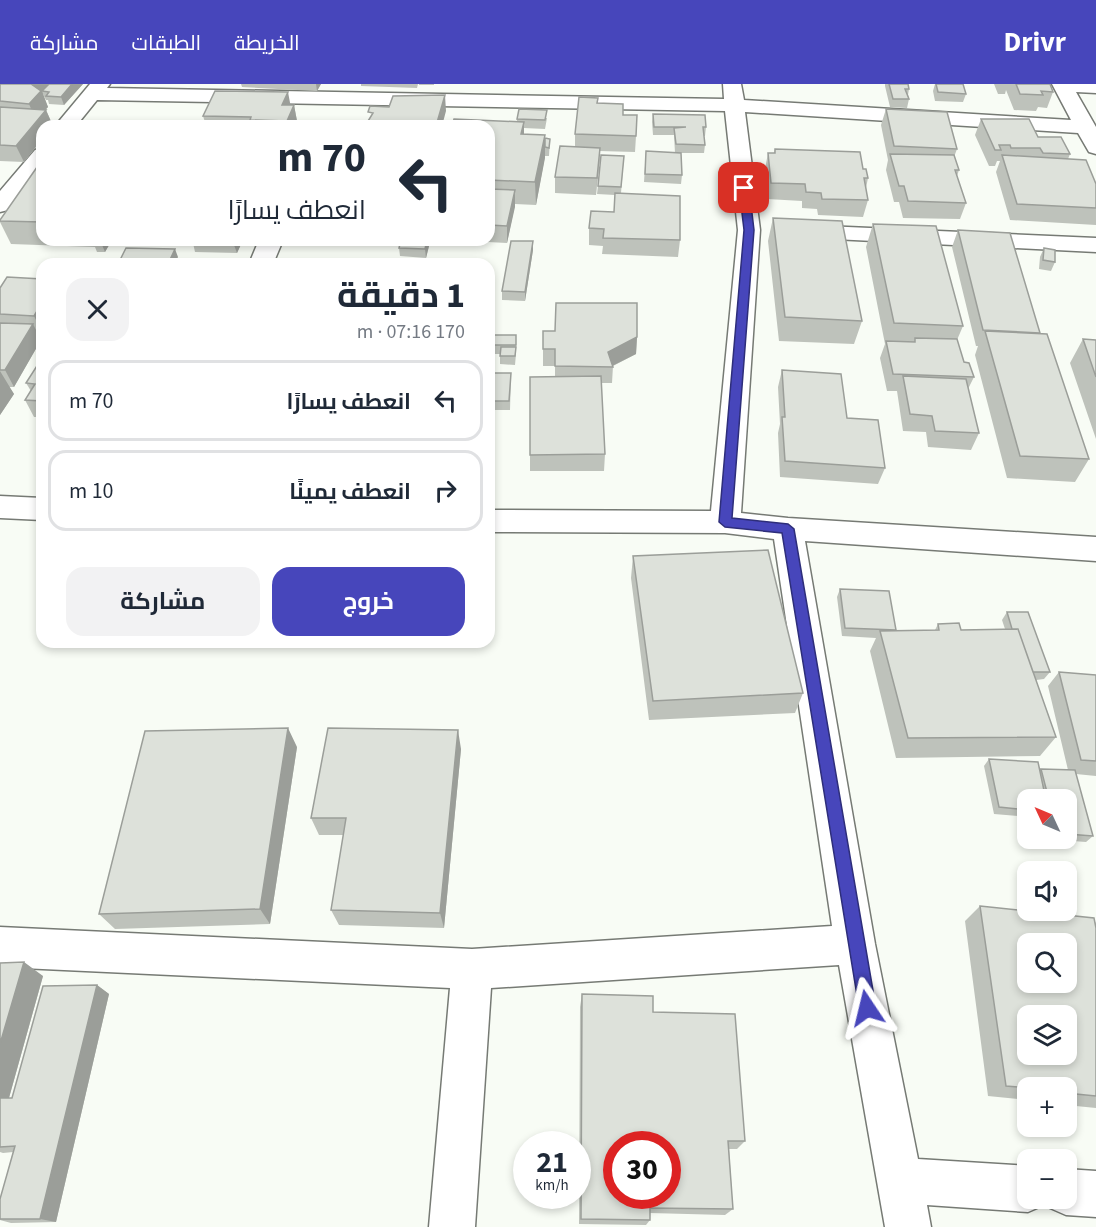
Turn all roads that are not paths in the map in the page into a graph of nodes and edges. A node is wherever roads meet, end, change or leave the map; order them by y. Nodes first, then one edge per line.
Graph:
1 (1063, 85) edge
2 (1096, 87) edge
3 (96, 89) edge
4 (733, 94) edge
5 (325, 100) edge
6 (70, 120) edge
7 (1086, 127) junction
8 (1096, 148) edge
9 (36, 161) edge
10 (0, 205) edge
11 (769, 230) junction
12 (1096, 245) edge
13 (0, 507) edge
14 (36, 509) edge
15 (495, 521) edge
16 (725, 522) junction
17 (788, 529) junction
18 (1096, 549) edge
19 (855, 944) junction
20 (0, 947) edge
21 (472, 969) junction
22 (899, 1180) junction
23 (1017, 1188) edge
24 (1077, 1193) edge
25 (1096, 1194) edge
26 (452, 1227) edge
27 (908, 1227) edge

1 - 2 street
1 - 7 street
3 - 5 street
3 - 6 street
4 - 5 street
4 - 7 street
4 - 11 street
7 - 8 street
9 - 10 street
11 - 12 street
11 - 16 street
13 - 14 street
15 - 16 street
16 - 17 street
17 - 18 street
17 - 19 street
19 - 21 street
19 - 22 street
20 - 21 street
21 - 26 street
22 - 23 street
22 - 27 street
24 - 25 street

